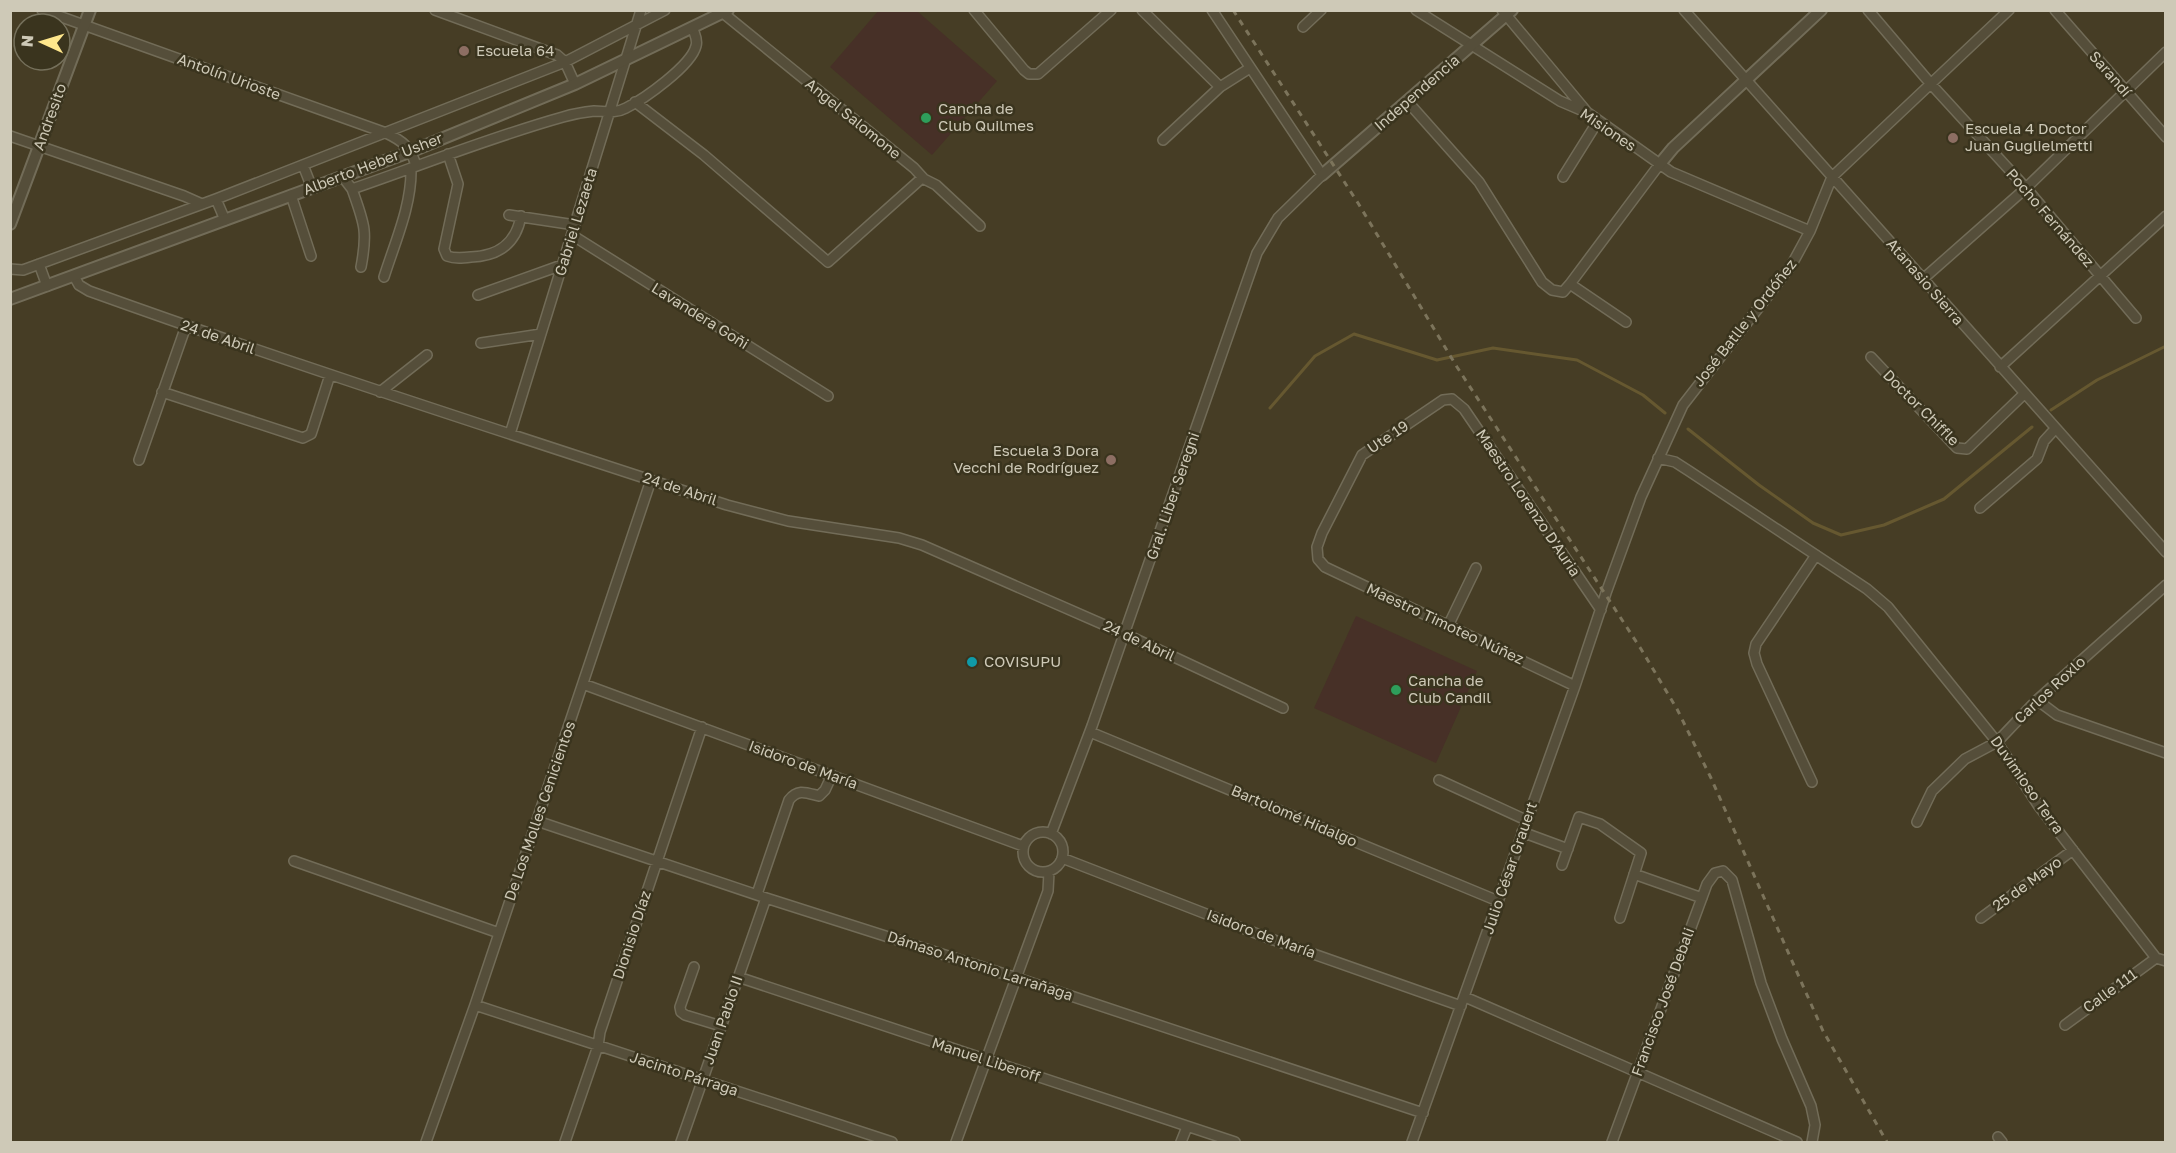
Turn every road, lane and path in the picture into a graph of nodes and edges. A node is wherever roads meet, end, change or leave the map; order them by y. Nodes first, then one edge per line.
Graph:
1 (42, 10) edge
2 (90, 10) edge
3 (435, 10) edge
4 (641, 10) edge
5 (665, 10) edge
6 (974, 10) edge
7 (1111, 10) edge
8 (1142, 10) edge
9 (1212, 10) edge
10 (1321, 10) edge
11 (1416, 10) edge
12 (1684, 10) edge
13 (1821, 10) edge
14 (1868, 10) edge
15 (2009, 10) edge
16 (2055, 10) edge
17 (725, 12) edge
18 (1507, 12) edge
19 (636, 25) junction
20 (84, 26) junction
21 (1303, 27) dead end
22 (693, 29) junction
23 (1471, 45) junction
24 (2166, 52) edge
25 (627, 61) junction
26 (565, 62) junction
27 (1250, 68) junction
28 (1746, 80) junction
29 (1930, 83) junction
30 (575, 84) junction
31 (1220, 87) junction
32 (2125, 91) junction
33 (1407, 101) junction
34 (635, 102) junction
35 (610, 112) junction
36 (1588, 113) junction
37 (1598, 121) junction
38 (386, 133) junction
39 (10, 136) edge
40 (2166, 137) edge
41 (1163, 140) dead end
42 (39, 146) junction
43 (412, 151) junction
44 (448, 154) junction
45 (303, 165) junction
46 (1659, 165) junction
47 (414, 166) junction
48 (1322, 175) junction
49 (342, 176) junction
50 (1563, 177) dead end
51 (1832, 177) junction
52 (922, 178) junction
53 (312, 188) junction
54 (2026, 188) junction
55 (352, 189) junction
56 (291, 195) junction
57 (216, 199) junction
58 (202, 204) junction
59 (509, 215) dead end
60 (521, 216) junction
61 (2164, 218) edge
62 (225, 220) junction
63 (10, 224) edge
64 (575, 225) junction
65 (980, 226) dead end
66 (1810, 231) junction
67 (572, 235) junction
68 (311, 256) dead end
69 (39, 264) junction
70 (562, 265) junction
71 (361, 267) dead end
72 (10, 269) edge
73 (74, 276) junction
74 (2100, 276) junction
75 (384, 277) dead end
76 (1923, 279) junction
77 (1570, 284) junction
78 (47, 286) junction
79 (478, 295) dead end
80 (10, 299) edge
81 (2136, 318) dead end
82 (1626, 322) dead end
83 (186, 326) junction
84 (541, 334) junction
85 (481, 343) dead end
86 (427, 355) dead end
87 (1871, 357) dead end
88 (2000, 367) junction
89 (330, 375) junction
90 (162, 392) junction
91 (380, 392) junction
92 (2024, 394) junction
93 (828, 396) dead end
94 (1452, 399) joint
95 (2055, 429) junction
96 (510, 434) junction
97 (1658, 458) junction
98 (139, 460) dead end
99 (651, 480) junction
100 (1980, 508) dead end
101 (2166, 552) edge
102 (1816, 555) junction
103 (1318, 559) joint
104 (1476, 568) dead end
105 (2166, 585) edge
106 (1606, 593) joint
107 (1601, 610) junction
108 (1448, 626) junction
109 (1125, 634) junction
110 (583, 684) junction
111 (1575, 686) junction
112 (2037, 700) junction
113 (1283, 708) dead end
114 (702, 727) junction
115 (1090, 732) junction
116 (1997, 742) junction
117 (2166, 753) edge
118 (832, 775) junction
119 (1439, 780) dead end
120 (1812, 782) dead end
121 (1526, 819) junction
122 (537, 821) junction
123 (1917, 822) dead end
124 (1522, 832) junction
125 (1051, 834) junction
126 (1023, 846) junction
127 (1568, 849) junction
128 (2073, 850) junction
129 (1062, 858) junction
130 (657, 860) junction
131 (294, 861) dead end
132 (1562, 865) dead end
133 (1049, 872) junction
134 (1634, 874) junction
135 (761, 896) junction
136 (1702, 898) junction
137 (1498, 901) junction
138 (1620, 918) dead end
139 (1981, 918) dead end
140 (499, 933) junction
141 (2161, 959) edge
142 (694, 967) dead end
143 (738, 978) junction
144 (1017, 978) junction
145 (1463, 1002) junction
146 (475, 1005) junction
147 (2065, 1025) dead end
148 (721, 1026) junction
149 (598, 1046) junction
150 (987, 1060) junction
151 (1637, 1071) junction
152 (702, 1080) junction
153 (1423, 1113) junction
154 (1187, 1127) junction
155 (426, 1143) edge
156 (565, 1143) edge
157 (681, 1143) edge
158 (892, 1143) edge
159 (956, 1143) edge
160 (1181, 1143) edge
161 (1235, 1143) edge
162 (1412, 1143) edge
163 (1612, 1143) edge
164 (1797, 1143) edge
165 (1812, 1143) edge

1 - 20 street, Antolín Urioste
2 - 20 street, Andresito
3 - 26 street
4 - 19 street, Gabriel Lezaeta
5 - 19 street, Alberto Heber Usher
6 - 7 street
8 - 31 street
9 - 27 street
10 - 21 street
11 - 23 street, Misiones
12 - 28 street, Atanasio Sierra
13 - 28 street
14 - 29 street, Pocho Fernández
15 - 29 street, José Batlle y Ordóñez
16 - 32 street, Sarandí
17 - 22 street, Alberto Heber Usher
17 - 52 street, Angel Salomone
18 - 23 street, Independencia
18 - 36 street
19 - 25 street, Gabriel Lezaeta
19 - 26 street, Alberto Heber Usher
20 - 38 street, Antolín Urioste
20 - 42 street, Andresito
22 - 25 street, Alberto Heber Usher
22 - 34 street
23 - 33 street, Independencia
23 - 36 street, Misiones
24 - 32 street
25 - 30 street, Alberto Heber Usher
25 - 35 street, Gabriel Lezaeta
26 - 30 street
26 - 38 street, Alberto Heber Usher
27 - 31 street
27 - 48 street
28 - 46 street
28 - 51 street, Atanasio Sierra
29 - 51 street, José Batlle y Ordóñez
29 - 54 street, Pocho Fernández
30 - 43 street, Alberto Heber Usher
31 - 41 street
32 - 40 street, Sarandí
32 - 54 street
33 - 48 street, Independencia
33 - 77 street
34 - 35 street
34 - 52 street
35 - 44 street
35 - 64 street, Gabriel Lezaeta
36 - 37 street, Misiones
37 - 46 street, Misiones
37 - 50 street
38 - 43 street, Antolín Urioste
38 - 45 street, Alberto Heber Usher
39 - 42 street
42 - 58 street
42 - 63 street, Andresito
43 - 47 street
43 - 49 street, Alberto Heber Usher
44 - 47 street
44 - 60 street
45 - 53 street
45 - 57 street, Alberto Heber Usher
46 - 66 street, Misiones
46 - 77 street
47 - 55 street
47 - 75 street
48 - 109 street, Gral. Liber Seregni
49 - 53 street, Alberto Heber Usher
49 - 55 street
51 - 66 street, José Batlle y Ordóñez
51 - 76 street, Atanasio Sierra
52 - 65 street, Angel Salomone
53 - 56 street, Alberto Heber Usher
54 - 74 street, Pocho Fernández
54 - 76 street
55 - 71 street
56 - 62 street, Alberto Heber Usher
56 - 68 street
57 - 58 street, Alberto Heber Usher
57 - 62 street
58 - 69 street, Alberto Heber Usher
59 - 60 street
60 - 64 street
61 - 74 street
62 - 73 street, Alberto Heber Usher
64 - 67 street, Gabriel Lezaeta
66 - 97 street, José Batlle y Ordóñez
67 - 70 street, Gabriel Lezaeta
67 - 93 street, Lavandera Goñi
69 - 72 street, Alberto Heber Usher
69 - 78 street
70 - 79 street
70 - 84 street, Gabriel Lezaeta
73 - 78 street, Alberto Heber Usher
73 - 83 street, 24 de Abril
74 - 81 street, Pocho Fernández
74 - 88 street
76 - 88 street, Atanasio Sierra
77 - 82 street
78 - 80 street, Alberto Heber Usher
83 - 89 street, 24 de Abril
83 - 90 street
84 - 85 street
84 - 96 street, Gabriel Lezaeta
86 - 91 street
87 - 92 street, Doctor Chiffle
88 - 92 street, Atanasio Sierra
89 - 90 street
89 - 91 street, 24 de Abril
90 - 98 street
91 - 96 street, 24 de Abril
92 - 95 street, Atanasio Sierra
94 - 103 street, Ute 19
94 - 107 street, Maestro Lorenzo D'Auria
95 - 100 street
95 - 101 street, Atanasio Sierra
96 - 99 street, 24 de Abril
97 - 102 street, Duvimioso Terra
97 - 106 street, José Batlle y Ordóñez
99 - 109 street, 24 de Abril
99 - 110 street, De Los Molles Cenicientos
102 - 116 street, Duvimioso Terra
102 - 120 street
103 - 108 street, Maestro Timoteo Núñez
104 - 108 street
105 - 112 street, Carlos Roxlo
106 - 107 street, Julio César Grauert
107 - 111 street, Julio César Grauert
108 - 111 street, Maestro Timoteo Núñez
109 - 113 street, 24 de Abril
109 - 115 street, Gral. Liber Seregni
110 - 114 street, Isidoro de María
110 - 122 street, De Los Molles Cenicientos
111 - 121 street, Julio César Grauert
112 - 116 street, Carlos Roxlo
112 - 117 street
114 - 118 street, Isidoro de María
114 - 130 street, Dionisio Díaz
115 - 125 street, Gral. Liber Seregni
115 - 137 street, Bartolomé Hidalgo
116 - 123 street, Carlos Roxlo
116 - 128 street, Duvimioso Terra
118 - 126 street, Isidoro de María
118 - 135 street, Juan Pablo II
119 - 121 street
121 - 124 street, Julio César Grauert
122 - 130 street, Dámaso Antonio Larrañaga
122 - 140 street, De Los Molles Cenicientos
124 - 127 street
124 - 137 street, Julio César Grauert
125 - 126 street
125 - 129 street
126 - 133 street
127 - 132 street
127 - 134 street
128 - 139 street, 25 de Mayo
128 - 141 street, Duvimioso Terra
129 - 133 street
129 - 145 street, Isidoro de María
130 - 135 street, Dámaso Antonio Larrañaga
130 - 149 street, Dionisio Díaz
131 - 140 street
133 - 144 street
134 - 136 street
134 - 138 street
135 - 143 street, Juan Pablo II
135 - 144 street, Dámaso Antonio Larrañaga
136 - 151 street, Francisco José Debali
136 - 165 street, Francisco José Debali
137 - 145 street, Julio César Grauert
140 - 146 street, De Los Molles Cenicientos
141 - 147 street, Calle 111
142 - 148 street
143 - 148 street, Juan Pablo II
143 - 150 street, Manuel Liberoff
144 - 150 street
144 - 153 street, Dámaso Antonio Larrañaga
145 - 151 street, Isidoro de María
145 - 153 street, Julio César Grauert
146 - 149 street, Jacinto Párraga
146 - 155 street, De Los Molles Cenicientos
148 - 152 street, Juan Pablo II
149 - 152 street, Jacinto Párraga
149 - 156 street, Dionisio Díaz
150 - 154 street, Manuel Liberoff
150 - 159 street
151 - 163 street, Francisco José Debali
151 - 164 street, Isidoro de María
152 - 157 street, Juan Pablo II
152 - 158 street, Jacinto Párraga
153 - 162 street, Julio César Grauert
154 - 160 street
154 - 161 street, Manuel Liberoff

